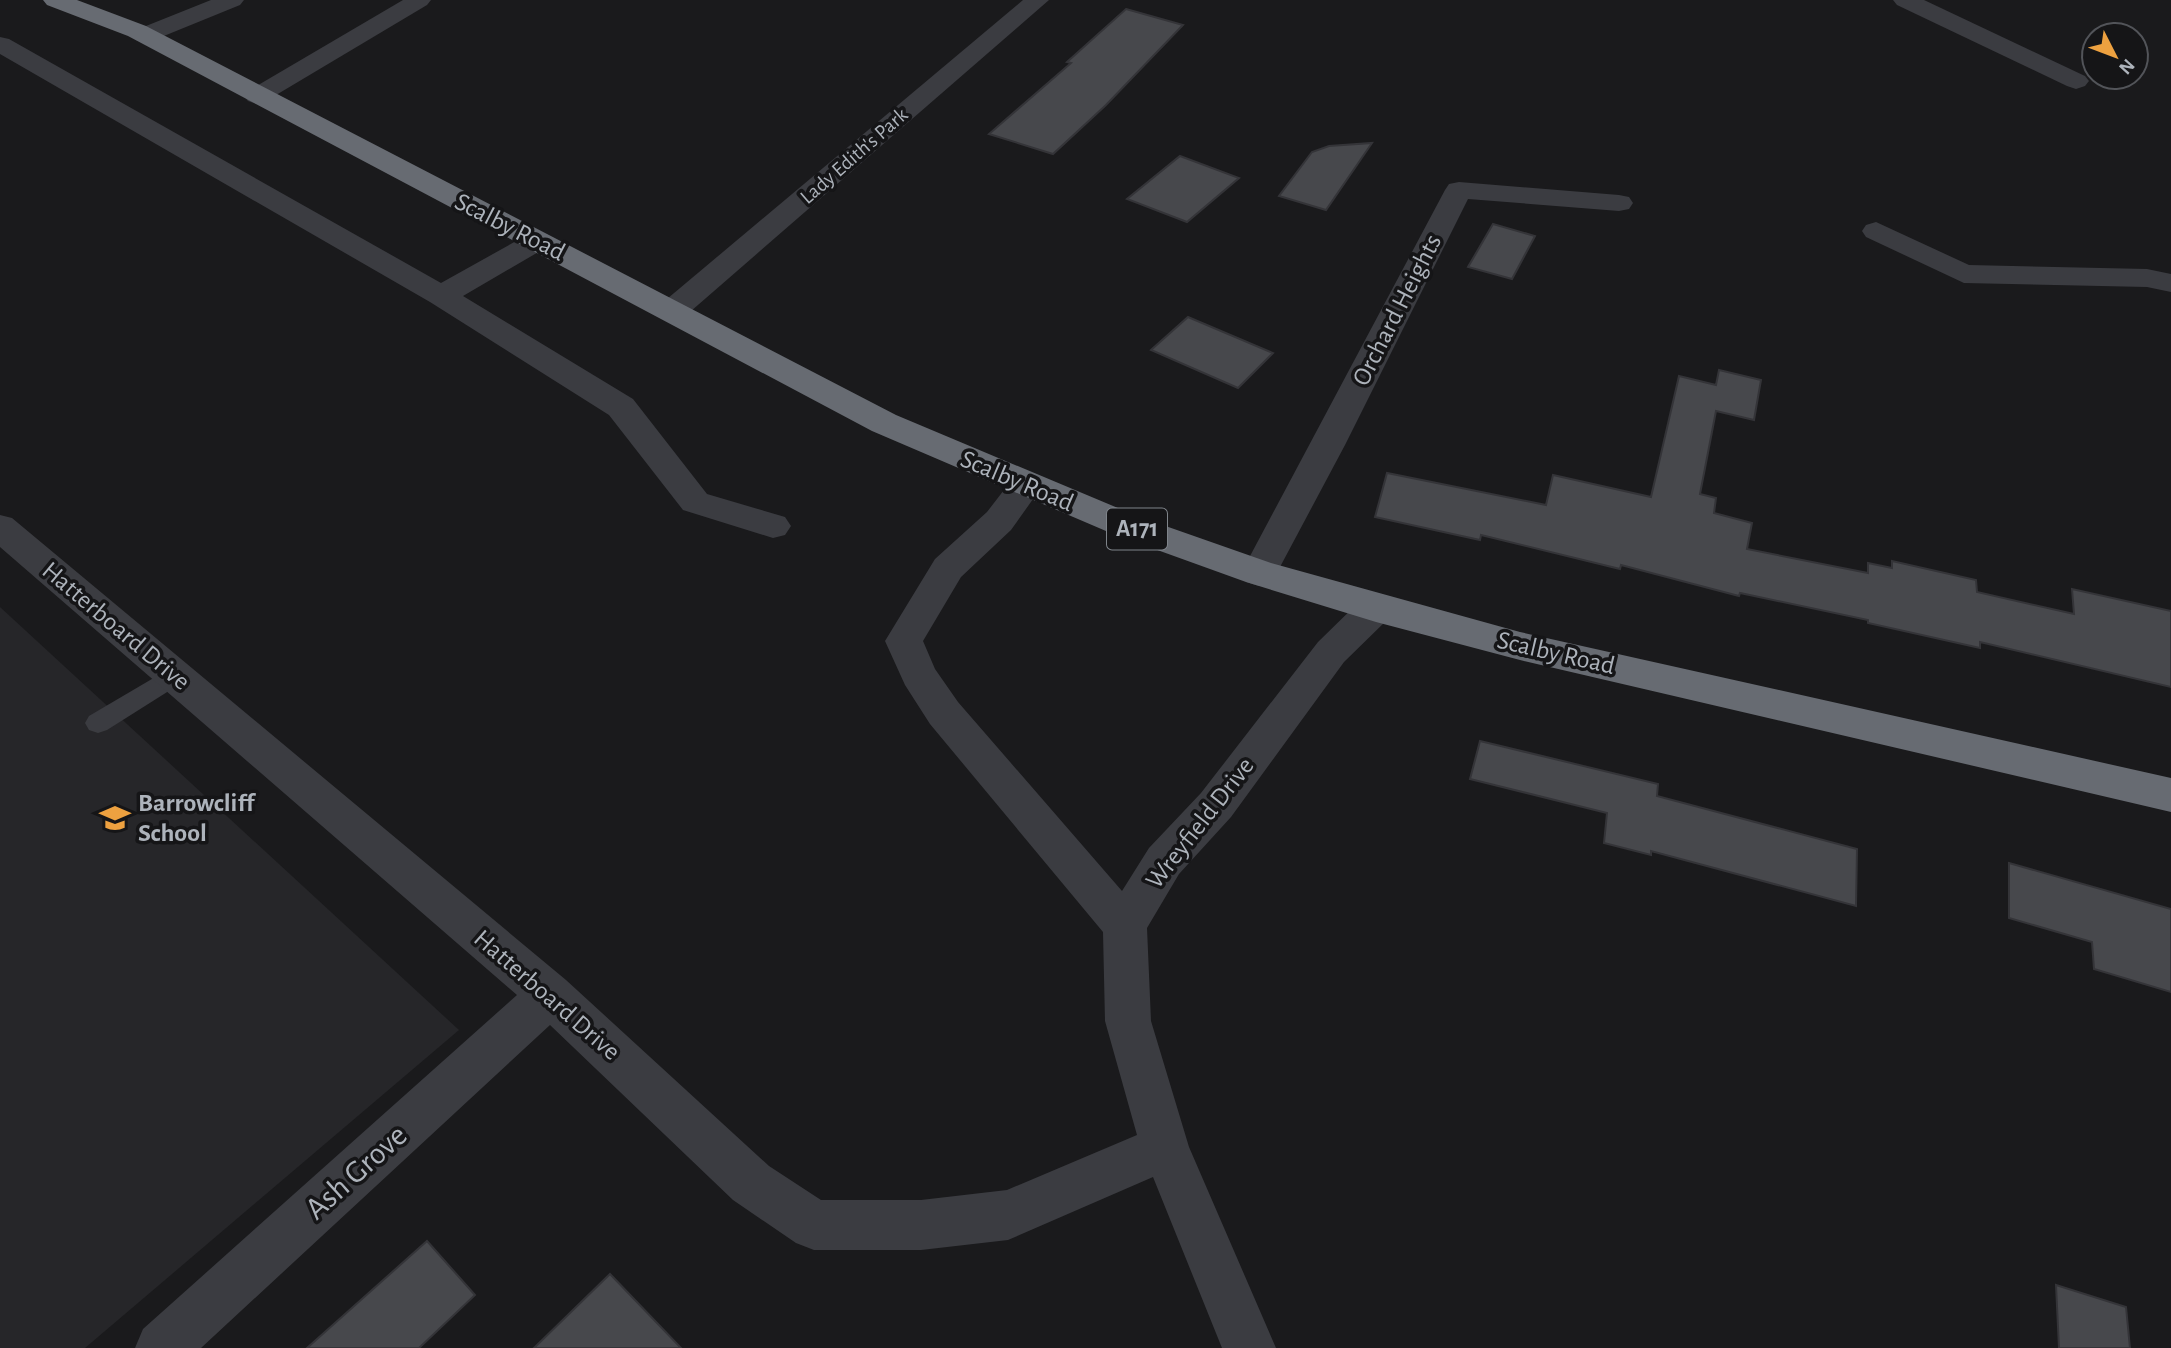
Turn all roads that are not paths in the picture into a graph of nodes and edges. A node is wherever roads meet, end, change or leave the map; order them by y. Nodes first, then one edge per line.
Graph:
1 (55, 0) edge
2 (101, 0) edge
3 (232, 0) edge
4 (242, 0) edge
5 (419, 0) edge
6 (1037, 0) edge
7 (1905, 0) edge
8 (141, 33) junction
9 (0, 44) edge
10 (181, 54) junction
11 (2076, 81) dead end
12 (257, 96) junction
13 (1619, 203) dead end
14 (1876, 231) dead end
15 (537, 242) junction
16 (2171, 283) edge
17 (441, 296) junction
18 (672, 311) junction
19 (1026, 485) junction
20 (773, 526) dead end
21 (0, 527) edge
22 (1259, 573) junction
23 (1376, 608) junction
24 (174, 675) junction
25 (98, 723) dead end
26 (2171, 795) edge
27 (1125, 926) junction
28 (550, 995) junction
29 (1165, 1147) junction
30 (162, 1348) edge
31 (1249, 1348) edge

1 - 8 highway, Scalby Road / A171
2 - 8 highway, Scalby Road / A171
3 - 8 street
4 - 10 street
5 - 12 street
6 - 18 street, Lady Edith's Park
7 - 11 street
8 - 10 highway, Scalby Road / A171
9 - 17 street
10 - 12 highway, Scalby Road / A171
12 - 15 highway, Scalby Road / A171
13 - 22 street, Orchard Heights
14 - 16 street
15 - 17 street
15 - 18 highway, Scalby Road / A171
17 - 20 street
18 - 19 highway, Scalby Road / A171
19 - 22 highway, Scalby Road / A171
19 - 27 street
21 - 24 street, Hatterboard Drive
22 - 23 highway, Scalby Road / A171
23 - 26 highway, Scalby Road / A171
23 - 27 street, Wreyfield Drive
24 - 25 lane
24 - 28 street, Hatterboard Drive
27 - 29 street
28 - 29 street, Hatterboard Drive
28 - 30 street, Ash Grove
29 - 31 street

